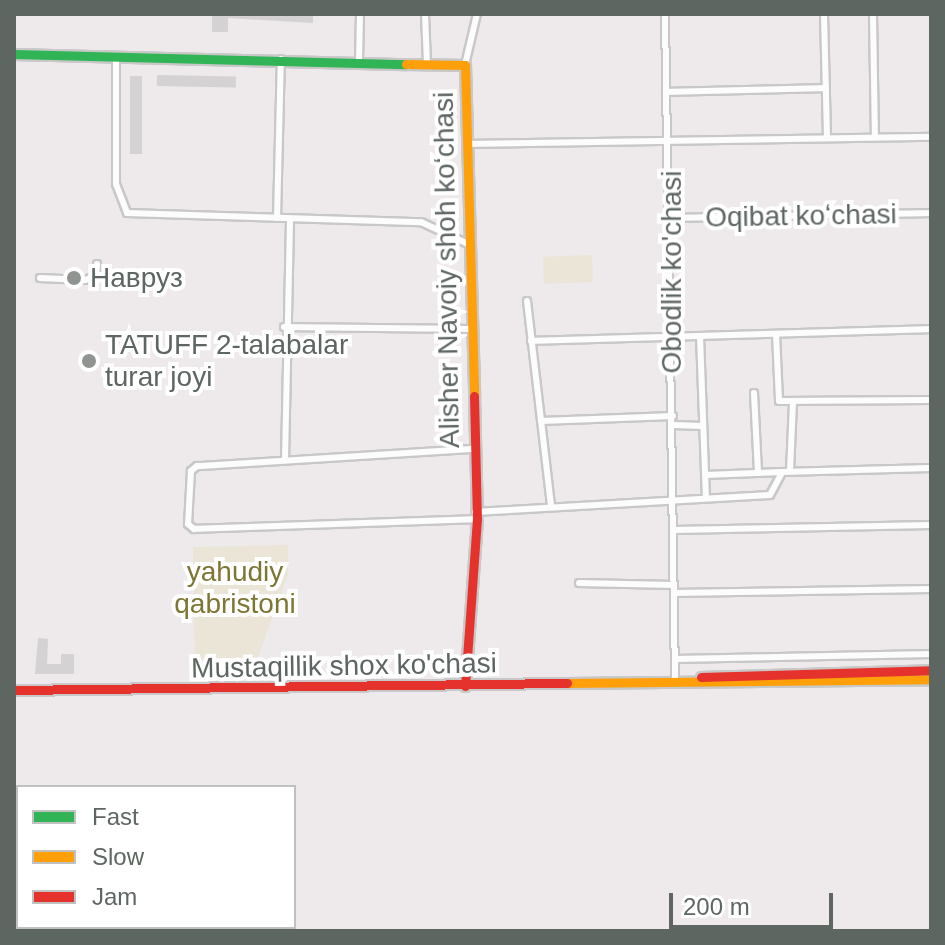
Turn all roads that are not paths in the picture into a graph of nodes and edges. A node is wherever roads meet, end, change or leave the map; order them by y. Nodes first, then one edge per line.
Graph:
1 (360, 14) edge
2 (425, 14) edge
3 (477, 14) edge
4 (665, 14) edge
5 (824, 14) edge
6 (873, 14) edge
7 (14, 54) edge
8 (116, 56) junction
9 (281, 59) junction
10 (359, 61) junction
11 (427, 63) junction
12 (465, 65) junction
13 (826, 88) junction
14 (666, 92) junction
15 (875, 137) junction
16 (931, 137) edge
17 (827, 138) junction
18 (671, 143) junction
19 (468, 144) junction
20 (931, 213) edge
21 (277, 218) junction
22 (672, 218) junction
23 (290, 219) junction
24 (468, 244) junction
25 (97, 264) dead end
26 (40, 278) dead end
27 (527, 301) dead end
28 (284, 327) junction
29 (468, 329) junction
30 (931, 329) edge
31 (776, 334) junction
32 (672, 335) junction
33 (700, 336) junction
34 (531, 341) junction
35 (754, 393) dead end
36 (931, 400) edge
37 (793, 403) junction
38 (673, 416) junction
39 (541, 421) junction
40 (674, 425) junction
41 (702, 426) junction
42 (471, 449) junction
43 (285, 460) junction
44 (931, 468) edge
45 (786, 471) junction
46 (758, 473) junction
47 (705, 475) junction
48 (706, 498) junction
49 (674, 502) junction
50 (551, 505) junction
51 (476, 516) junction
52 (931, 525) edge
53 (674, 530) junction
54 (579, 583) dead end
55 (674, 585) junction
56 (931, 589) edge
57 (674, 593) junction
58 (931, 654) edge
59 (675, 659) junction
60 (931, 670) edge
61 (931, 679) edge
62 (675, 681) junction
63 (465, 686) junction
64 (14, 690) edge

1 - 10 street
2 - 11 street
3 - 12 street
4 - 14 street, Obodlik ko'chasi
5 - 13 street
6 - 15 street
7 - 8 main road, Alisher Navoiy shoh koʻchasi
8 - 9 main road, Alisher Navoiy shoh koʻchasi
8 - 21 street
9 - 10 main road, Alisher Navoiy shoh koʻchasi
9 - 21 street
10 - 11 main road, Alisher Navoiy shoh koʻchasi
11 - 12 main road, Alisher Navoiy shoh koʻchasi
12 - 19 main road, Alisher Navoiy shoh koʻchasi
13 - 14 street
13 - 17 street
14 - 18 street, Obodlik ko'chasi
15 - 16 street
15 - 17 street
17 - 18 street
18 - 19 street
18 - 22 street, Obodlik ko'chasi
19 - 24 main road, Alisher Navoiy shoh koʻchasi
20 - 22 street, Oqibat koʻchasi
21 - 23 street
22 - 32 street, Obodlik ko'chasi
23 - 24 street
23 - 28 street
24 - 29 main road, Alisher Navoiy shoh koʻchasi
25 - 26 street
27 - 34 street
28 - 29 street
28 - 43 street
29 - 42 main road, Alisher Navoiy shoh koʻchasi
30 - 31 street
31 - 33 street
31 - 37 street
32 - 33 street
32 - 34 street
32 - 38 street, Obodlik ko'chasi
33 - 41 street
34 - 39 street
35 - 46 street
36 - 37 street
37 - 45 street
38 - 39 street
38 - 40 street, Obodlik ko'chasi
39 - 50 street
40 - 41 street
40 - 49 street, Obodlik ko'chasi
41 - 47 street
42 - 43 street
42 - 51 main road, Alisher Navoiy shoh koʻchasi
43 - 51 street
44 - 45 street
45 - 46 street
45 - 48 street
46 - 47 street
47 - 48 street
48 - 49 street
49 - 50 street
49 - 53 street, Obodlik ko'chasi
50 - 51 street
51 - 63 main road, Alisher Navoiy shoh koʻchasi
52 - 53 street
53 - 55 street, Obodlik ko'chasi
54 - 55 street
55 - 57 street, Obodlik ko'chasi
56 - 57 street
57 - 59 street, Obodlik ko'chasi
58 - 59 street
59 - 62 street, Obodlik ko'chasi
60 - 62 main road, Mustaqillik shox ko'chasi
61 - 62 main road, Mustaqillik shox ko'chasi
62 - 63 main road, Mustaqillik shox ko'chasi
63 - 64 main road, Mustaqillik shox ko'chasi

